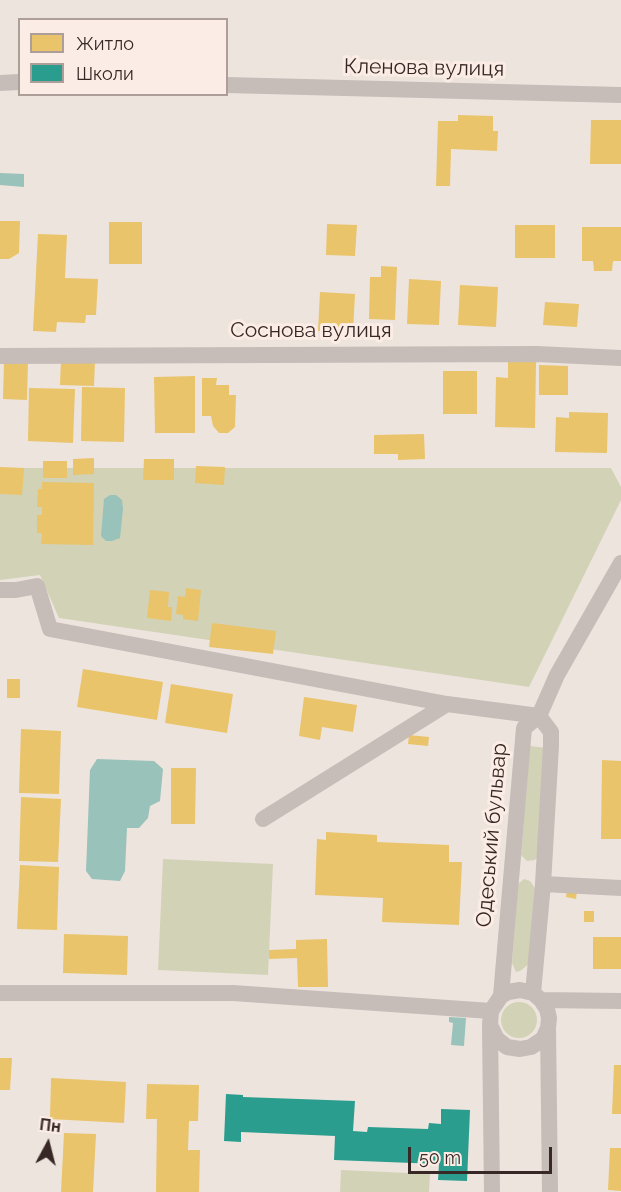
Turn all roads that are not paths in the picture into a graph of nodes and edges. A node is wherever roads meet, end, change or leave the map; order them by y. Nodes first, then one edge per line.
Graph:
1 (18, 82) edge
2 (0, 83) edge
3 (228, 86) edge
4 (621, 95) edge
5 (0, 356) edge
6 (621, 358) edge
7 (621, 563) edge
8 (0, 590) edge
9 (447, 704) junction
10 (539, 716) junction
11 (263, 819) dead end
12 (543, 885) junction
13 (621, 888) edge
14 (0, 993) edge
15 (532, 994) junction
16 (501, 996) junction
17 (621, 1001) edge
18 (493, 1025) junction
19 (545, 1033) junction
20 (492, 1192) edge
21 (550, 1192) edge

1 - 2 street
3 - 4 street, Кленова вулиця
5 - 6 street, Соснова вулиця
7 - 10 street, Одеський бульвар
8 - 9 street
9 - 10 street
9 - 11 street
10 - 12 street
10 - 16 street, Одеський бульвар
12 - 13 street
12 - 15 street
14 - 18 street
15 - 16 street
15 - 17 street
15 - 19 street
16 - 18 street
18 - 19 street
18 - 20 street
19 - 21 street

